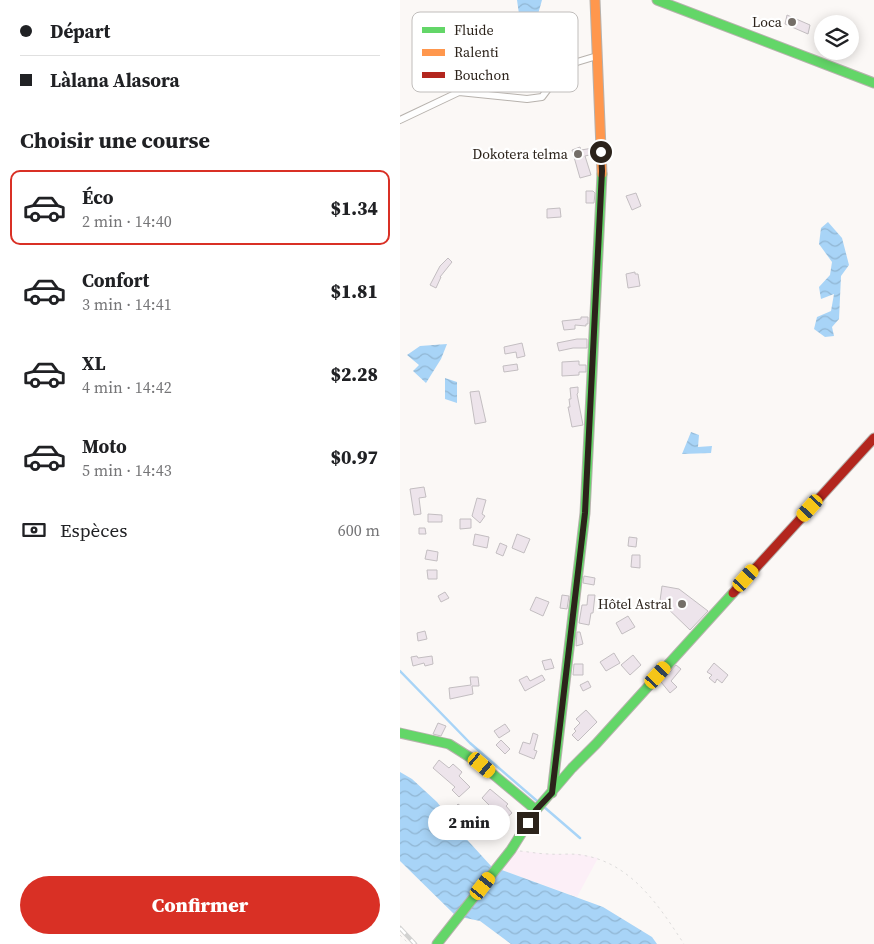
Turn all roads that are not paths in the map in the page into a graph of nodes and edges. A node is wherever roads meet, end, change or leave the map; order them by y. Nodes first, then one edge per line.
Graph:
1 (595, 0) edge
2 (657, 0) edge
3 (598, 56) junction
4 (578, 62) edge
5 (874, 83) edge
6 (459, 92) edge
7 (459, 92) edge
8 (546, 92) edge
9 (400, 120) edge
10 (874, 438) edge
11 (400, 733) edge
12 (552, 793) junction
13 (536, 810) junction
14 (437, 944) edge

1 - 3 street
2 - 5 street
3 - 4 street
3 - 12 street
6 - 8 street
7 - 9 street
10 - 12 street
11 - 13 street
12 - 13 street
13 - 14 street

